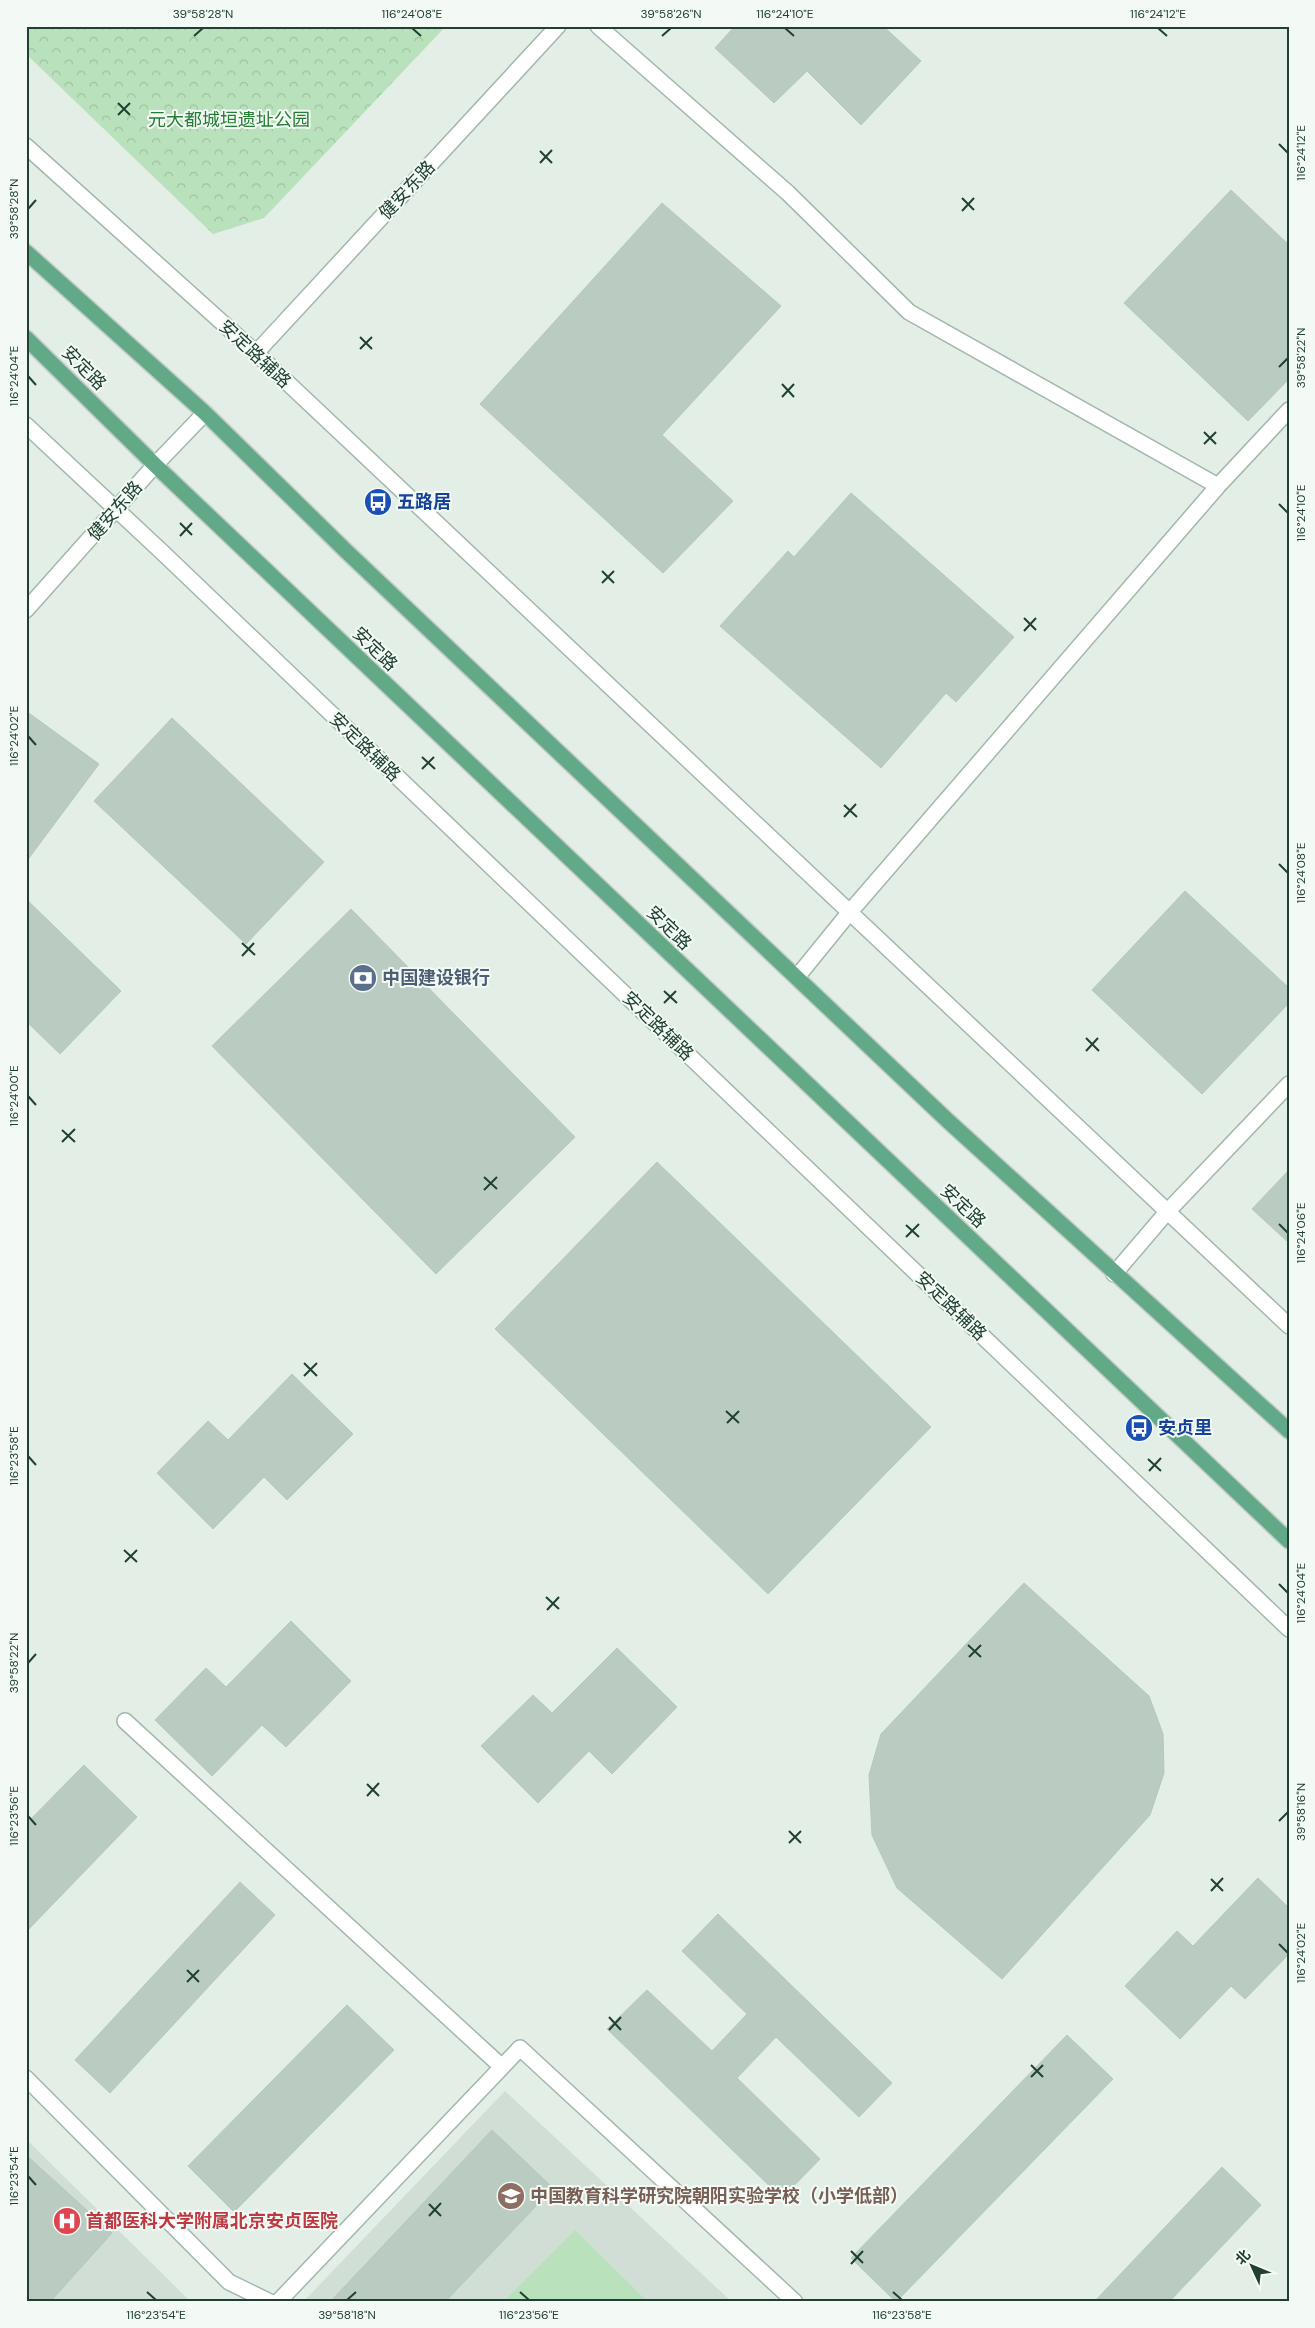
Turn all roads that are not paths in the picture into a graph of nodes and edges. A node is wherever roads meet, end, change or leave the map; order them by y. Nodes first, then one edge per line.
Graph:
1 (558, 26) edge
2 (598, 26) edge
3 (26, 146) edge
4 (26, 252) edge
5 (26, 338) edge
6 (256, 354) junction
7 (1289, 410) edge
8 (205, 413) junction
9 (26, 425) edge
10 (155, 465) junction
11 (1218, 486) junction
12 (116, 509) junction
13 (26, 610) edge
14 (849, 913) junction
15 (797, 977) junction
16 (1289, 1084) edge
17 (1167, 1212) junction
18 (1114, 1274) junction
19 (1289, 1326) edge
20 (1289, 1431) edge
21 (1289, 1541) edge
22 (1289, 1629) edge
23 (126, 1722) dead end
24 (502, 2066) junction
25 (26, 2078) edge
26 (270, 2302) edge
27 (278, 2302) edge
28 (795, 2302) edge

1 - 6 street, 健安东路
2 - 11 street
3 - 6 street, 安定路辅路
4 - 8 main road
5 - 10 main road, 安定路
6 - 14 street, 安定路辅路
7 - 11 street
8 - 10 street, 健安东路
8 - 15 main road
9 - 12 street, 安定路辅路
10 - 12 street, 健安东路
10 - 21 main road, 安定路
11 - 14 street
12 - 13 street, 健安东路
12 - 22 street, 安定路辅路
14 - 15 street
14 - 17 street, 安定路辅路
15 - 18 main road
16 - 17 street
17 - 18 street
17 - 19 street, 安定路辅路
18 - 20 main road
23 - 24 street
24 - 27 street
24 - 28 street
25 - 26 street

